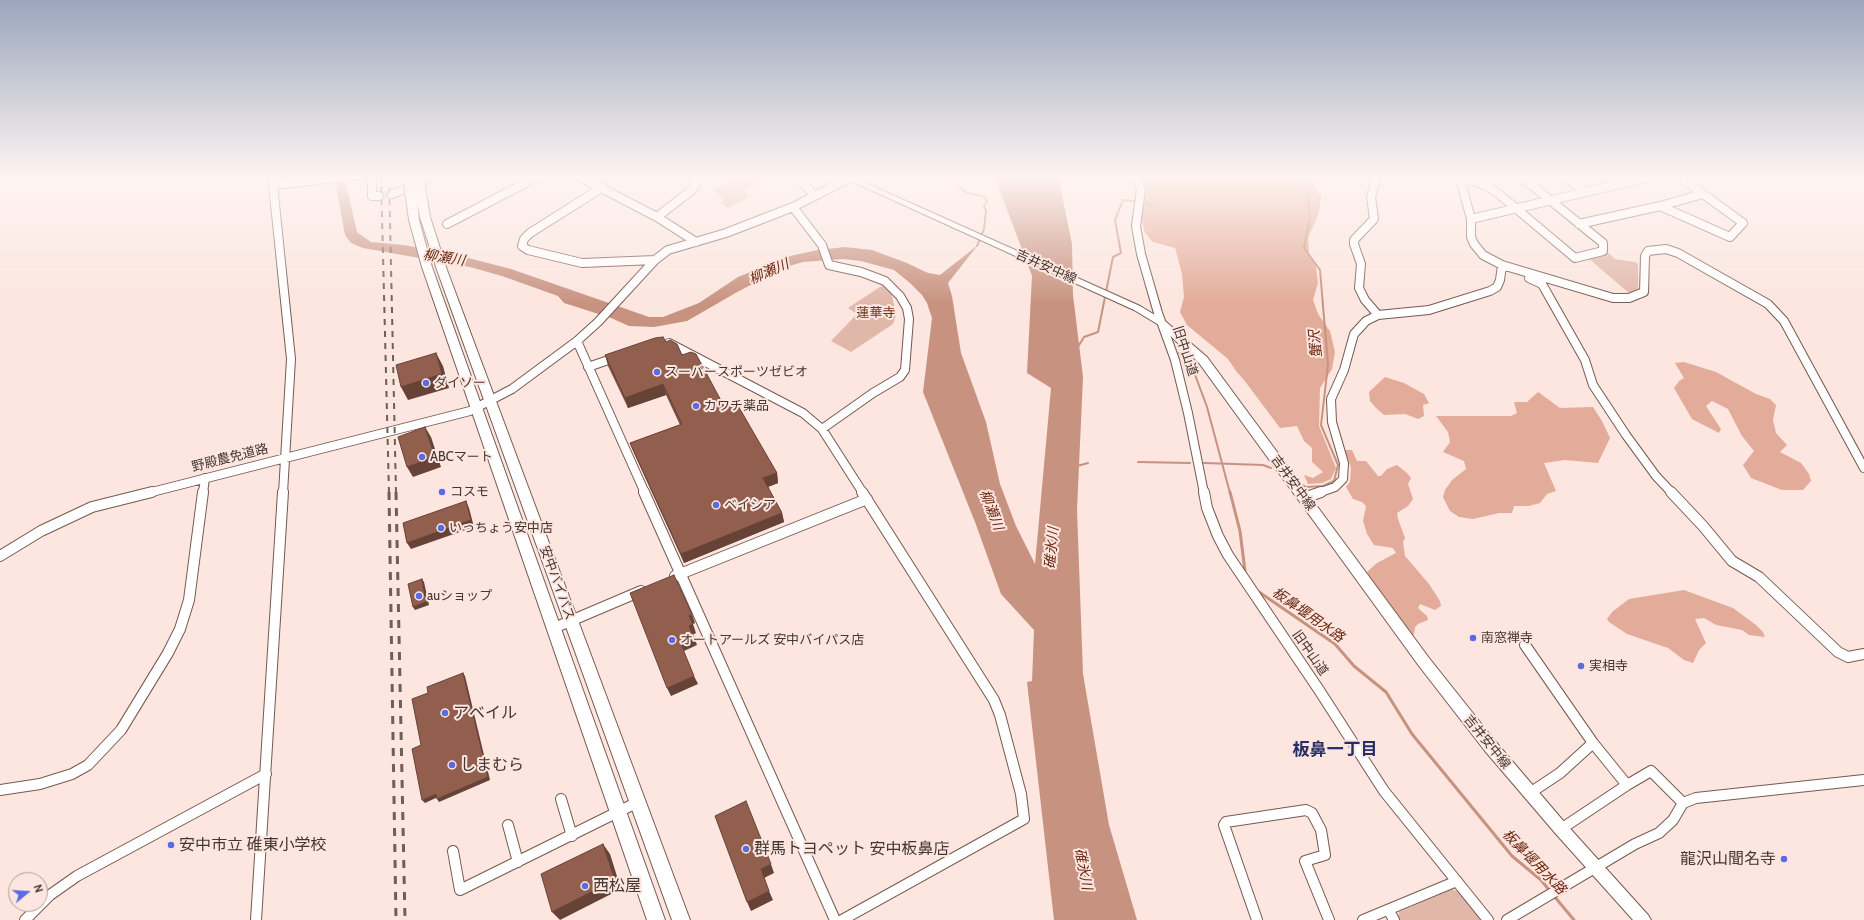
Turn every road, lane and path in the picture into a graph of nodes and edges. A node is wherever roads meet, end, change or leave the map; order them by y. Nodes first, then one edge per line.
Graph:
1 (277, 218) edge
2 (414, 218) edge
3 (425, 218) edge
4 (459, 218) edge
5 (554, 218) edge
6 (658, 218) edge
7 (764, 218) edge
8 (801, 218) edge
9 (939, 218) edge
10 (1136, 218) edge
11 (1374, 218) edge
12 (1479, 218) edge
13 (1529, 218) edge
14 (1572, 218) edge
15 (1606, 218) edge
16 (1687, 218) edge
17 (1736, 218) edge
18 (1471, 220) joint
19 (447, 224) dead end
20 (1579, 224) junction
21 (696, 242) junction
22 (655, 260) junction
23 (1502, 267) junction
24 (1378, 315) junction
25 (1162, 323) junction
26 (577, 341) junction
27 (662, 342) edge
28 (623, 355) edge
29 (588, 367) junction
30 (490, 401) junction
31 (476, 409) junction
32 (822, 429) junction
33 (285, 458) junction
34 (1864, 468) edge
35 (205, 478) junction
36 (1304, 498) junction
37 (867, 499) junction
38 (0, 556) edge
39 (681, 574) junction
40 (666, 580) edge
41 (651, 586) edge
42 (570, 620) junction
43 (554, 628) junction
44 (1524, 644) dead end
45 (1864, 654) edge
46 (1593, 743) junction
47 (266, 774) junction
48 (1864, 780) edge
49 (1627, 785) junction
50 (0, 790) edge
51 (1530, 793) junction
52 (561, 799) dead end
53 (638, 802) junction
54 (1683, 804) junction
55 (619, 812) junction
56 (508, 825) dead end
57 (1560, 829) junction
58 (572, 836) junction
59 (453, 852) dead end
60 (518, 862) junction
61 (1596, 868) junction
62 (1457, 882) junction
63 (1391, 915) edge
64 (25, 920) edge
65 (256, 920) edge
66 (656, 920) edge
67 (681, 920) edge
68 (835, 920) edge
69 (842, 920) edge
70 (1257, 920) edge
71 (1329, 920) edge
72 (1363, 920) edge
73 (1488, 920) edge
74 (1506, 920) edge
75 (1643, 920) edge

1 - 33 street
2 - 31 highway, 安中バイパス
3 - 30 highway, 安中バイパス
4 - 19 street
5 - 22 street
6 - 21 street
7 - 21 street, 野殿農免道路
8 - 32 street
9 - 25 main road, 吉井安中線
10 - 25 street, 旧中山道
11 - 24 street
12 - 18 street
13 - 20 street
14 - 20 street
15 - 20 street
16 - 17 street
18 - 23 street
21 - 22 street, 野殿農免道路
22 - 26 street, 野殿農免道路
23 - 24 street
23 - 34 street
23 - 45 street
24 - 36 street
25 - 36 main road, 吉井安中線
25 - 62 street, 旧中山道
26 - 29 street
26 - 30 street, 野殿農免道路
27 - 32 street
28 - 29 street
29 - 39 street
30 - 31 street, 野殿農免道路
30 - 42 highway, 安中バイパス
31 - 33 street, 野殿農免道路
31 - 43 highway, 安中バイパス
32 - 37 street
33 - 35 street, 野殿農免道路
33 - 47 street
35 - 38 street, 野殿農免道路
35 - 50 street
36 - 51 main road, 吉井安中線
37 - 39 street
37 - 69 street
39 - 40 street
39 - 68 street
41 - 42 street
42 - 43 street
42 - 53 highway, 安中バイパス
43 - 55 highway, 安中バイパス
44 - 46 street
46 - 49 street
46 - 51 street
47 - 64 street
47 - 65 street
48 - 54 street
49 - 54 street
49 - 57 street
51 - 57 main road, 吉井安中線
52 - 58 street
53 - 55 street
53 - 67 highway, 安中バイパス
54 - 61 street
55 - 58 street
55 - 66 highway, 安中バイパス
56 - 60 street
57 - 61 main road, 吉井安中線
58 - 60 street
59 - 60 street
61 - 74 street
61 - 75 main road, 吉井安中線
62 - 63 street
62 - 73 street, 旧中山道
63 - 72 street
70 - 71 street

